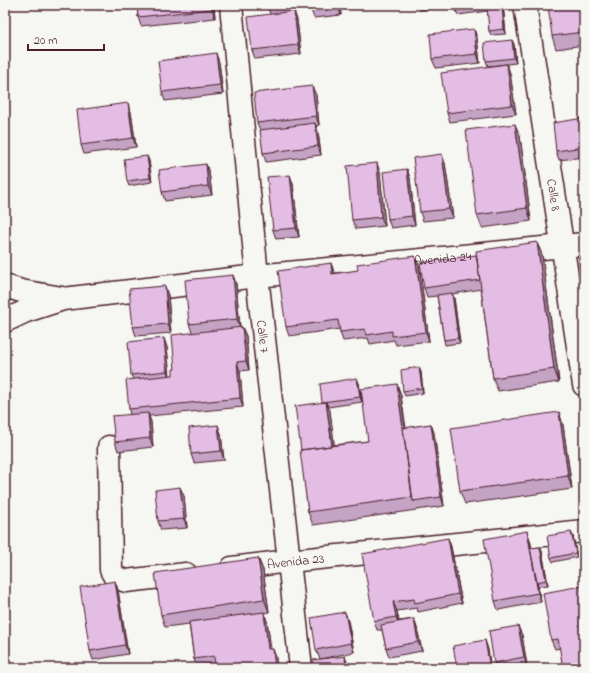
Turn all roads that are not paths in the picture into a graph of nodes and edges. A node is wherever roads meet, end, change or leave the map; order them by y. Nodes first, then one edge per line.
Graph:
1 (231, 5) edge
2 (525, 5) edge
3 (584, 244) edge
4 (563, 246) junction
5 (257, 276) junction
6 (5, 286) edge
7 (63, 298) junction
8 (5, 321) edge
9 (584, 385) edge
10 (109, 447) dead end
11 (584, 531) edge
12 (289, 561) junction
13 (301, 668) edge

1 - 5 street, Calle 7
2 - 4 street, Calle 8
3 - 4 street, Avenida 24
4 - 5 street, Avenida 24
4 - 9 street, Calle 8
5 - 7 street, Avenida 24
5 - 12 street, Calle 7
6 - 7 street, Avenida 24
7 - 8 street, Avenida 24
10 - 12 street, Avenida 23
11 - 12 street, Avenida 23
12 - 13 street, Calle 7

